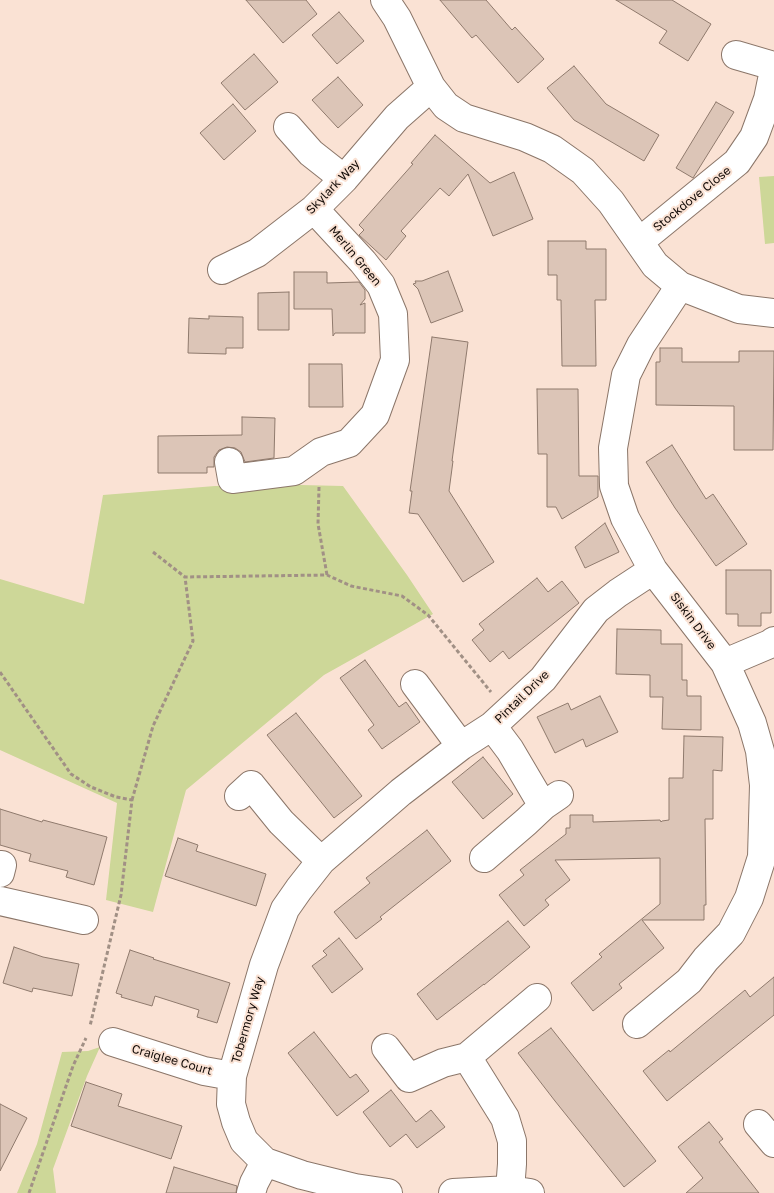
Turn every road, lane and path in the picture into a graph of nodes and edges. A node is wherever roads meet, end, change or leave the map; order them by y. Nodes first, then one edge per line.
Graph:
1 (385, 0) edge
2 (736, 55) dead end
3 (774, 72) edge
4 (431, 88) junction
5 (288, 127) dead end
6 (344, 179) junction
7 (314, 209) junction
8 (639, 242) junction
9 (222, 270) dead end
10 (680, 286) junction
11 (774, 313) edge
12 (321, 452) junction
13 (229, 462) dead end
14 (153, 552) dead end
15 (653, 570) junction
16 (327, 575) junction
17 (185, 577) junction
18 (774, 641) edge
19 (725, 663) junction
20 (0, 672) edge
21 (415, 684) dead end
22 (500, 719) junction
23 (460, 746) junction
24 (401, 792) joint
25 (239, 796) dead end
26 (132, 800) junction
27 (484, 858) dead end
28 (768, 859) edge
29 (321, 861) junction
30 (0, 901) edge
31 (84, 920) dead end
32 (537, 998) dead end
33 (637, 1024) dead end
34 (113, 1042) dead end
35 (386, 1048) dead end
36 (467, 1057) junction
37 (232, 1076) junction
38 (265, 1162) junction
39 (520, 1191) edge
40 (29, 1193) edge
41 (251, 1193) edge
42 (388, 1193) edge
43 (453, 1193) edge

1 - 4 street
2 - 3 street, Stockdove Close
3 - 8 street, Stockdove Close
4 - 6 street, Skylark Way
4 - 8 street
5 - 6 street
6 - 7 street, Skylark Way
7 - 9 street, Skylark Way
7 - 12 street, Merlin Green
8 - 10 street
10 - 11 street
10 - 15 street, Siskin Drive
12 - 13 street, Merlin Green
12 - 16 path
14 - 17 path
15 - 19 street, Siskin Drive
15 - 22 street, Pintail Drive
16 - 17 path
16 - 22 path
17 - 26 path
18 - 19 street
19 - 28 street, Siskin Drive
20 - 26 path
21 - 23 street
22 - 23 street, Pintail Drive
22 - 27 street
23 - 24 street, Pintail Drive
24 - 29 street, Tobermory Way
25 - 29 street
26 - 40 path
28 - 33 street, Siskin Drive
29 - 37 street, Tobermory Way
30 - 31 street
32 - 36 street
34 - 37 street, Craiglee Court
35 - 36 street
36 - 39 street
37 - 38 street, Tobermory Way
38 - 41 street
38 - 42 street, Tobermory Way
39 - 43 street

